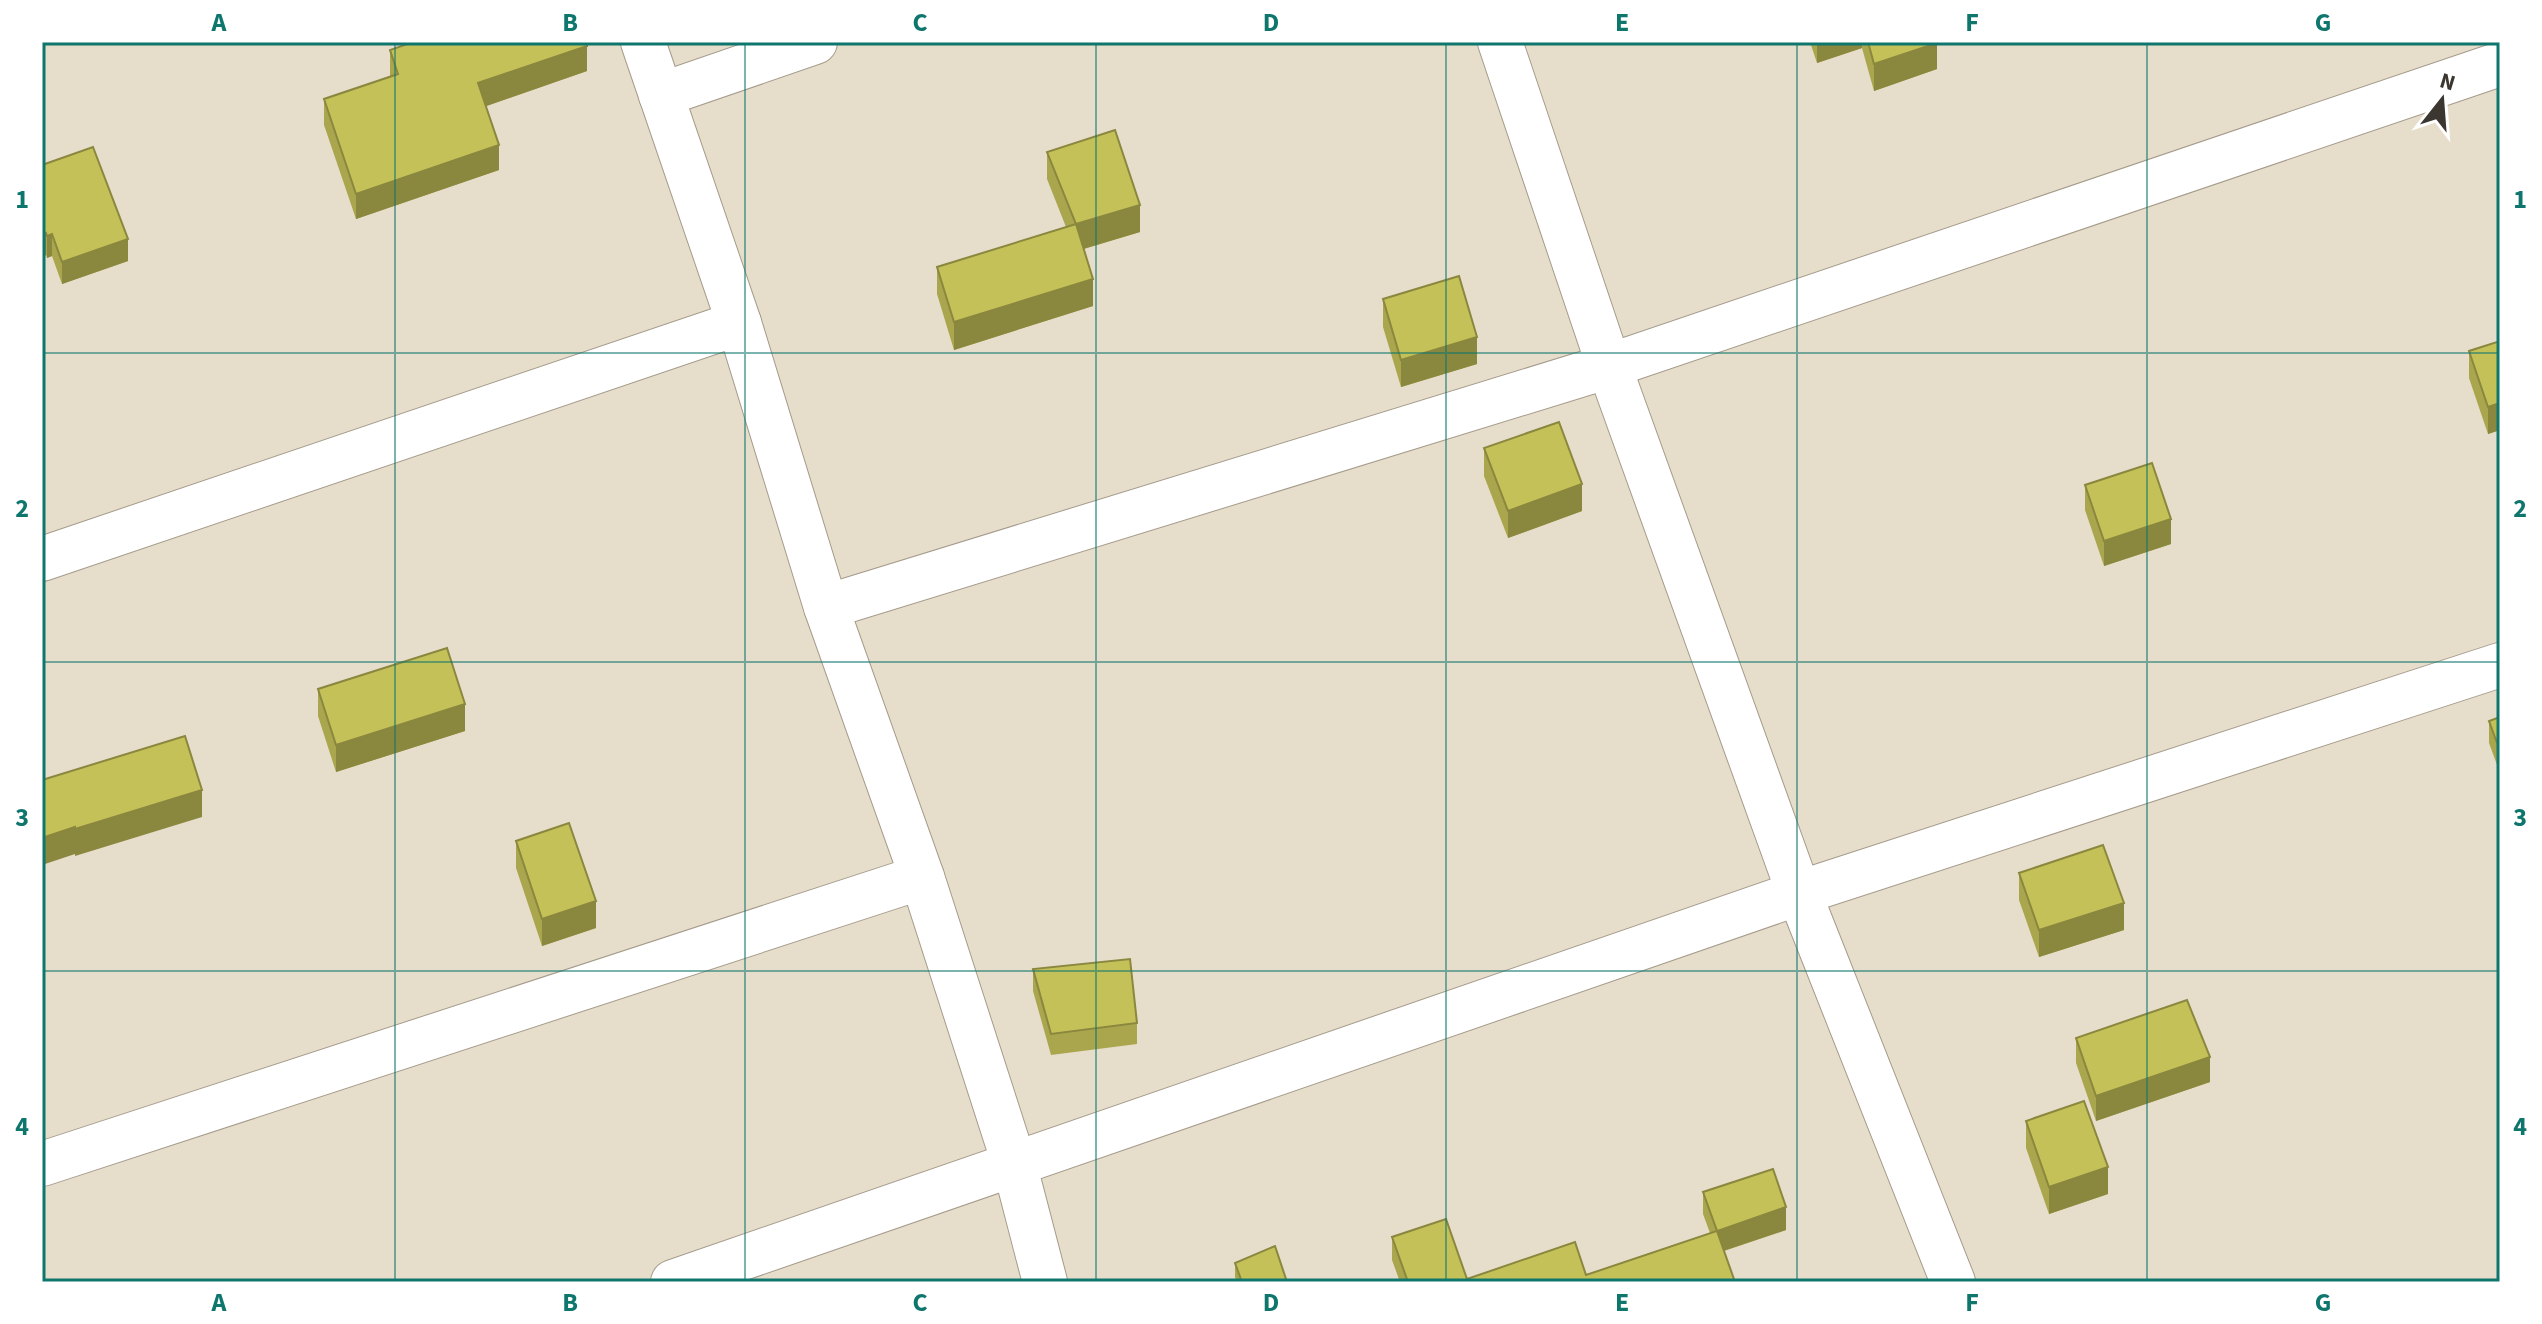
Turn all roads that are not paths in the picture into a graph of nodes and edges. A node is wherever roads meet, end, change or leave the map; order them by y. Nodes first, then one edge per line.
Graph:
1 (643, 42) edge
2 (815, 42) edge
3 (1500, 42) edge
4 (2500, 64) edge
5 (661, 95) junction
6 (739, 323) junction
7 (1609, 366) junction
8 (42, 559) edge
9 (826, 607) junction
10 (2500, 665) edge
11 (922, 877) junction
12 (1799, 893) junction
13 (1014, 1163) junction
14 (42, 1164) edge
15 (673, 1282) edge
16 (1045, 1282) edge
17 (1953, 1282) edge

1 - 5 street
2 - 5 street
3 - 7 street
4 - 7 street
5 - 6 street
6 - 8 street
6 - 9 street
7 - 9 street
7 - 12 street
9 - 11 street
10 - 12 street
11 - 13 street
11 - 14 street
12 - 13 street
12 - 17 street
13 - 15 street
13 - 16 street

